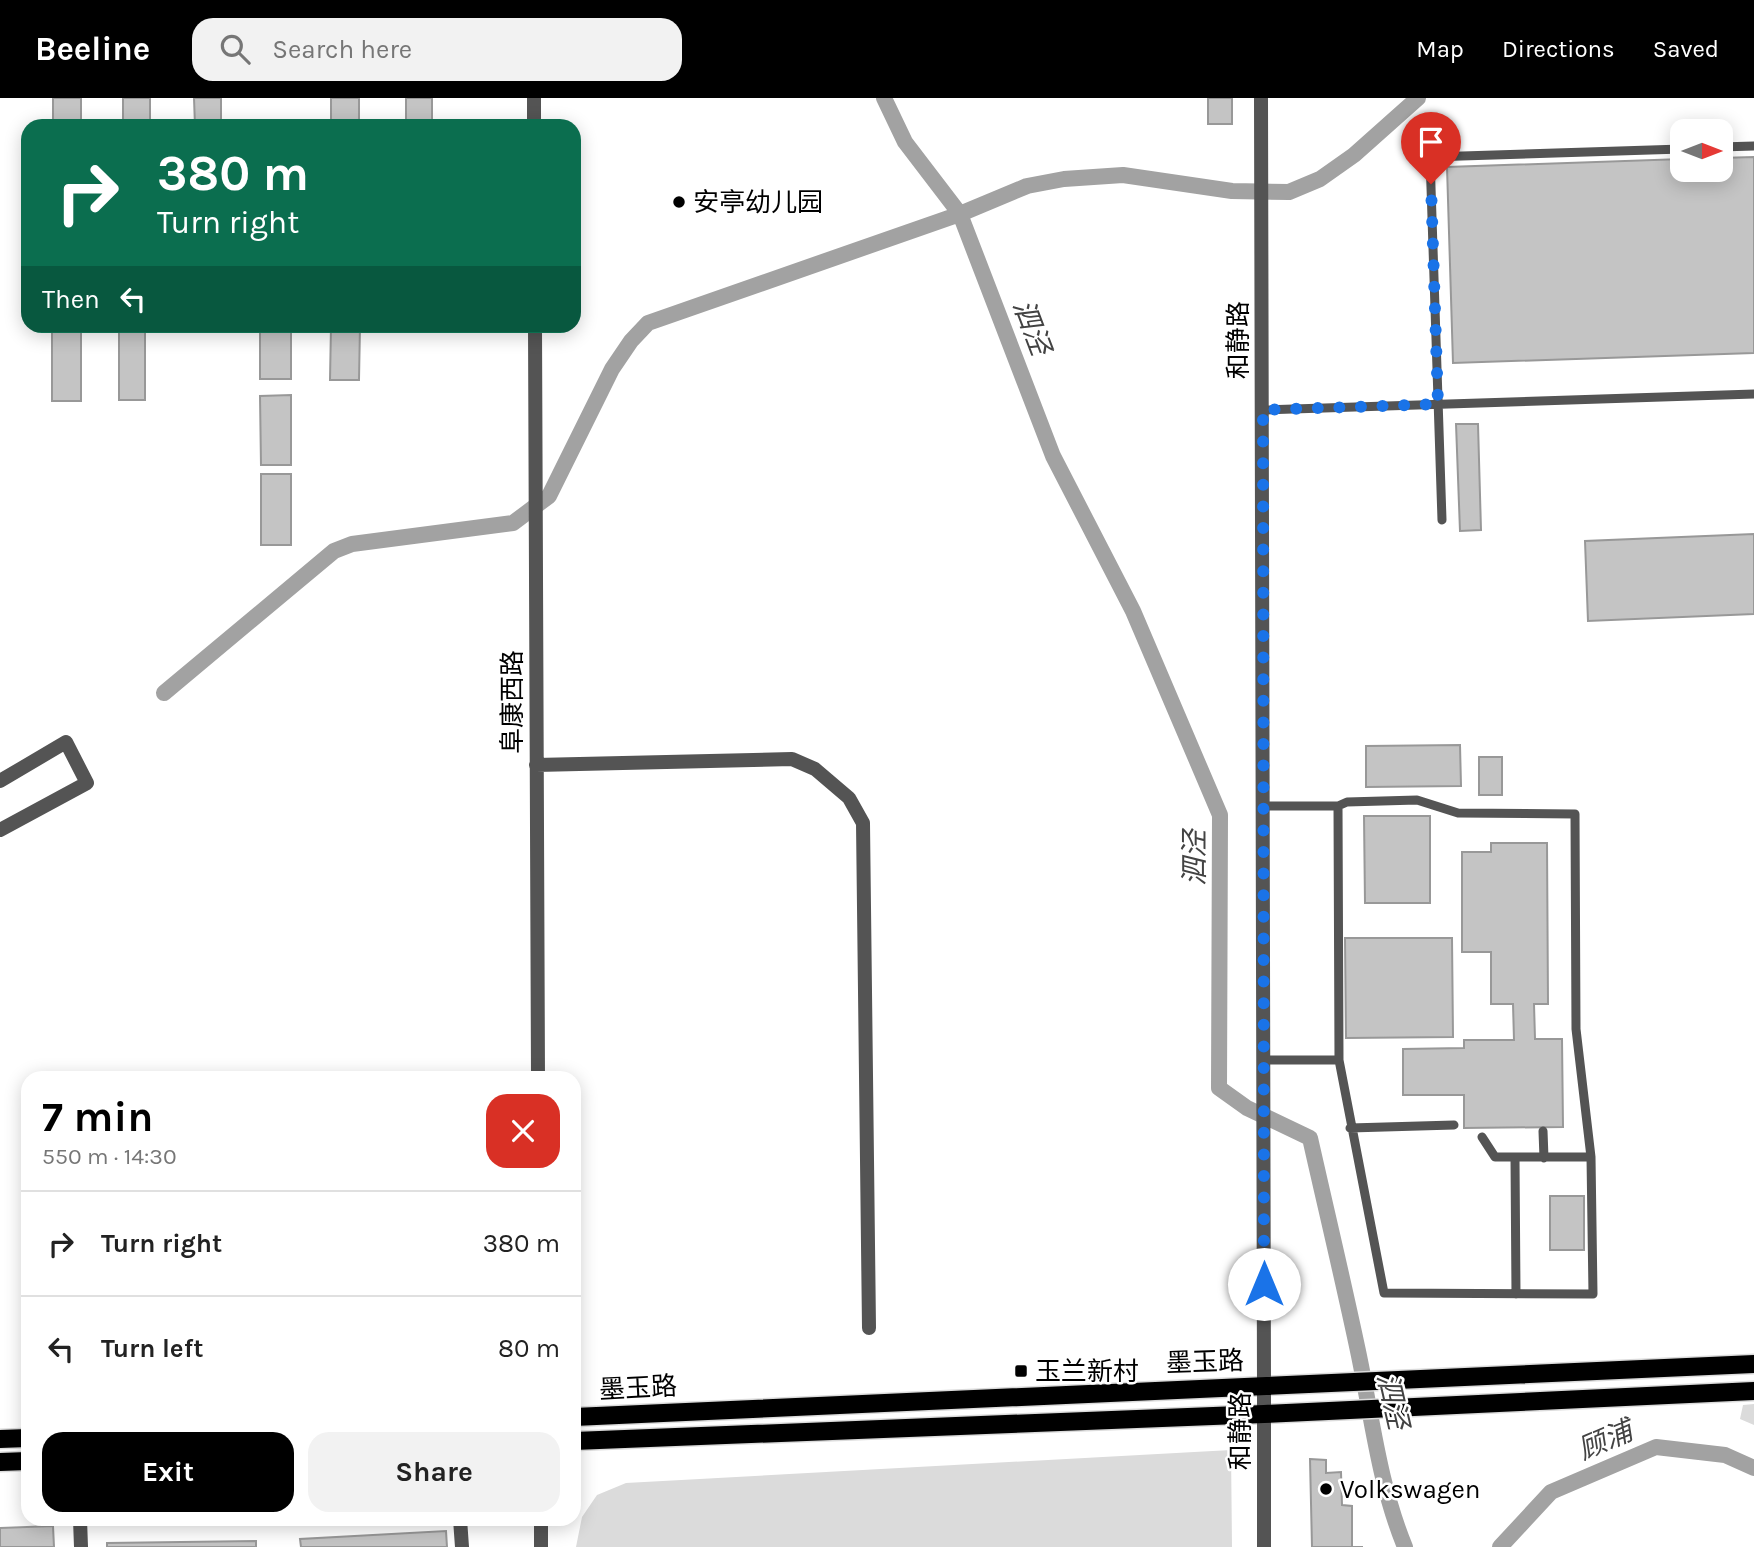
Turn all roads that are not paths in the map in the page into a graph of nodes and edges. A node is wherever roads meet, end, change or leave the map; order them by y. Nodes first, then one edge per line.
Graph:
1 (534, 98) edge
2 (1261, 98) edge
3 (534, 119) edge
4 (1754, 146) edge
5 (1733, 147) edge
6 (1670, 149) edge
7 (535, 333) edge
8 (1754, 394) edge
9 (1438, 404) junction
10 (1263, 410) junction
11 (1442, 520) dead end
12 (537, 765) junction
13 (0, 781) edge
14 (1263, 806) junction
15 (1338, 806) junction
16 (0, 830) edge
17 (1264, 1060) junction
18 (1339, 1060) junction
19 (538, 1071) edge
20 (1454, 1125) dead end
21 (1350, 1128) junction
22 (1543, 1131) dead end
23 (1482, 1137) dead end
24 (1591, 1157) junction
25 (1515, 1158) junction
26 (1544, 1158) junction
27 (1516, 1294) junction
28 (869, 1328) dead end
29 (1754, 1364) edge
30 (1264, 1386) junction
31 (1754, 1391) edge
32 (1264, 1414) junction
33 (581, 1417) edge
34 (21, 1438) edge
35 (0, 1439) edge
36 (581, 1441) edge
37 (21, 1461) edge
38 (0, 1462) edge
39 (80, 1526) edge
40 (460, 1526) edge
41 (541, 1526) edge
42 (80, 1547) edge
43 (462, 1547) edge
44 (541, 1547) edge
45 (1264, 1547) edge

1 - 3 street
2 - 10 street, 和静路
4 - 5 lane
6 - 9 lane
7 - 12 street, 阜康西路
8 - 9 lane
9 - 10 lane
9 - 11 lane
10 - 14 street, 和静路
12 - 19 street, 阜康西路
12 - 28 street
13 - 16 street
14 - 15 lane
14 - 17 street, 和静路
15 - 18 lane
15 - 24 lane
17 - 18 lane
17 - 30 street, 和静路
18 - 21 lane
20 - 21 lane
21 - 27 lane
22 - 26 lane
23 - 25 lane
24 - 26 lane
24 - 27 lane
25 - 26 lane
25 - 27 lane
29 - 30 main road, 墨玉路
30 - 32 street, 和静路
30 - 33 main road, 墨玉路
31 - 32 main road, 墨玉路
32 - 36 main road, 墨玉路
32 - 45 street, 和静路
34 - 35 main road
37 - 38 main road
39 - 42 street
40 - 43 street
41 - 44 street

